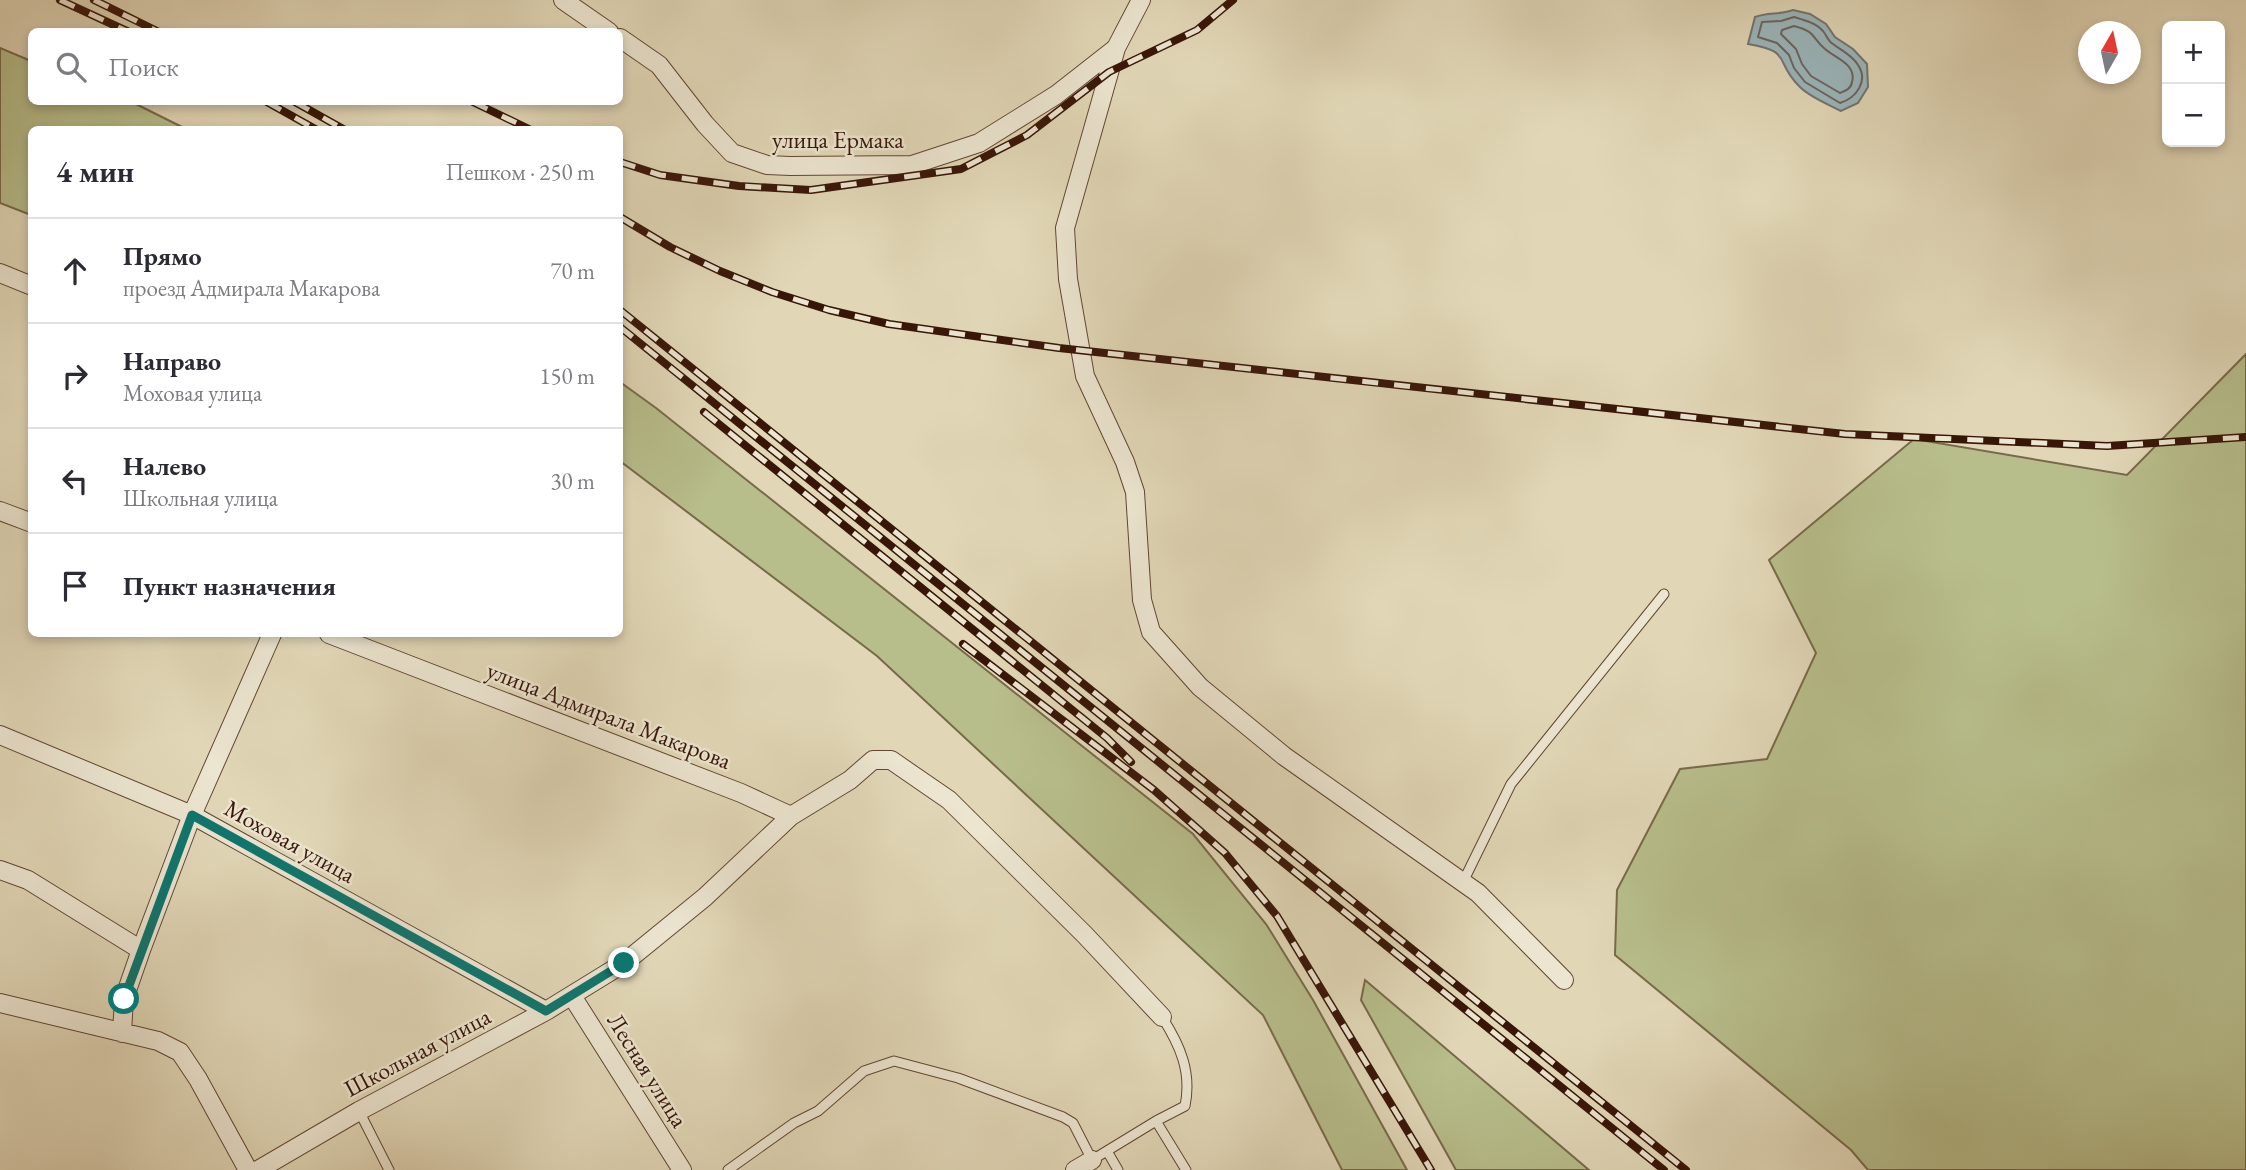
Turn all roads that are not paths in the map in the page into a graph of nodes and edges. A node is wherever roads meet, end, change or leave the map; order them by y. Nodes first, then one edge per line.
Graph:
1 (563, 0) edge
2 (1141, 0) edge
3 (603, 28) edge
4 (623, 40) edge
5 (1116, 48) junction
6 (0, 273) edge
7 (28, 284) edge
8 (0, 511) edge
9 (28, 522) edge
10 (1664, 594) dead end
11 (271, 637) edge
12 (337, 637) edge
13 (0, 735) edge
14 (192, 815) junction
15 (791, 816) junction
16 (0, 870) edge
17 (1462, 882) junction
18 (141, 950) junction
19 (1564, 980) dead end
20 (572, 996) junction
21 (0, 1003) edge
22 (546, 1011) junction
23 (1162, 1017) joint
24 (122, 1033) junction
25 (359, 1111) junction
26 (1156, 1121) junction
27 (1100, 1155) junction
28 (248, 1170) edge
29 (258, 1170) edge
30 (389, 1170) edge
31 (682, 1170) edge
32 (729, 1170) edge
33 (1075, 1170) edge
34 (1118, 1170) edge
35 (1186, 1170) edge

1 - 3 street
2 - 5 street
4 - 5 street, улица Ермака
5 - 17 street
6 - 7 street
8 - 9 street
10 - 17 lane
11 - 14 street
12 - 15 street, улица Адмирала Макарова
13 - 14 street, Моховая улица
14 - 18 street
14 - 22 street, Моховая улица
15 - 20 street, Школьная улица
15 - 23 street, Школьная улица
16 - 18 street
17 - 19 street
18 - 24 street
20 - 22 street, Школьная улица
20 - 31 street, Лесная улица
21 - 24 street
22 - 25 street, Школьная улица
23 - 26 lane
24 - 28 street
25 - 29 street, Школьная улица
25 - 30 lane
26 - 27 lane
26 - 35 lane
27 - 32 lane
27 - 33 street
27 - 34 lane

